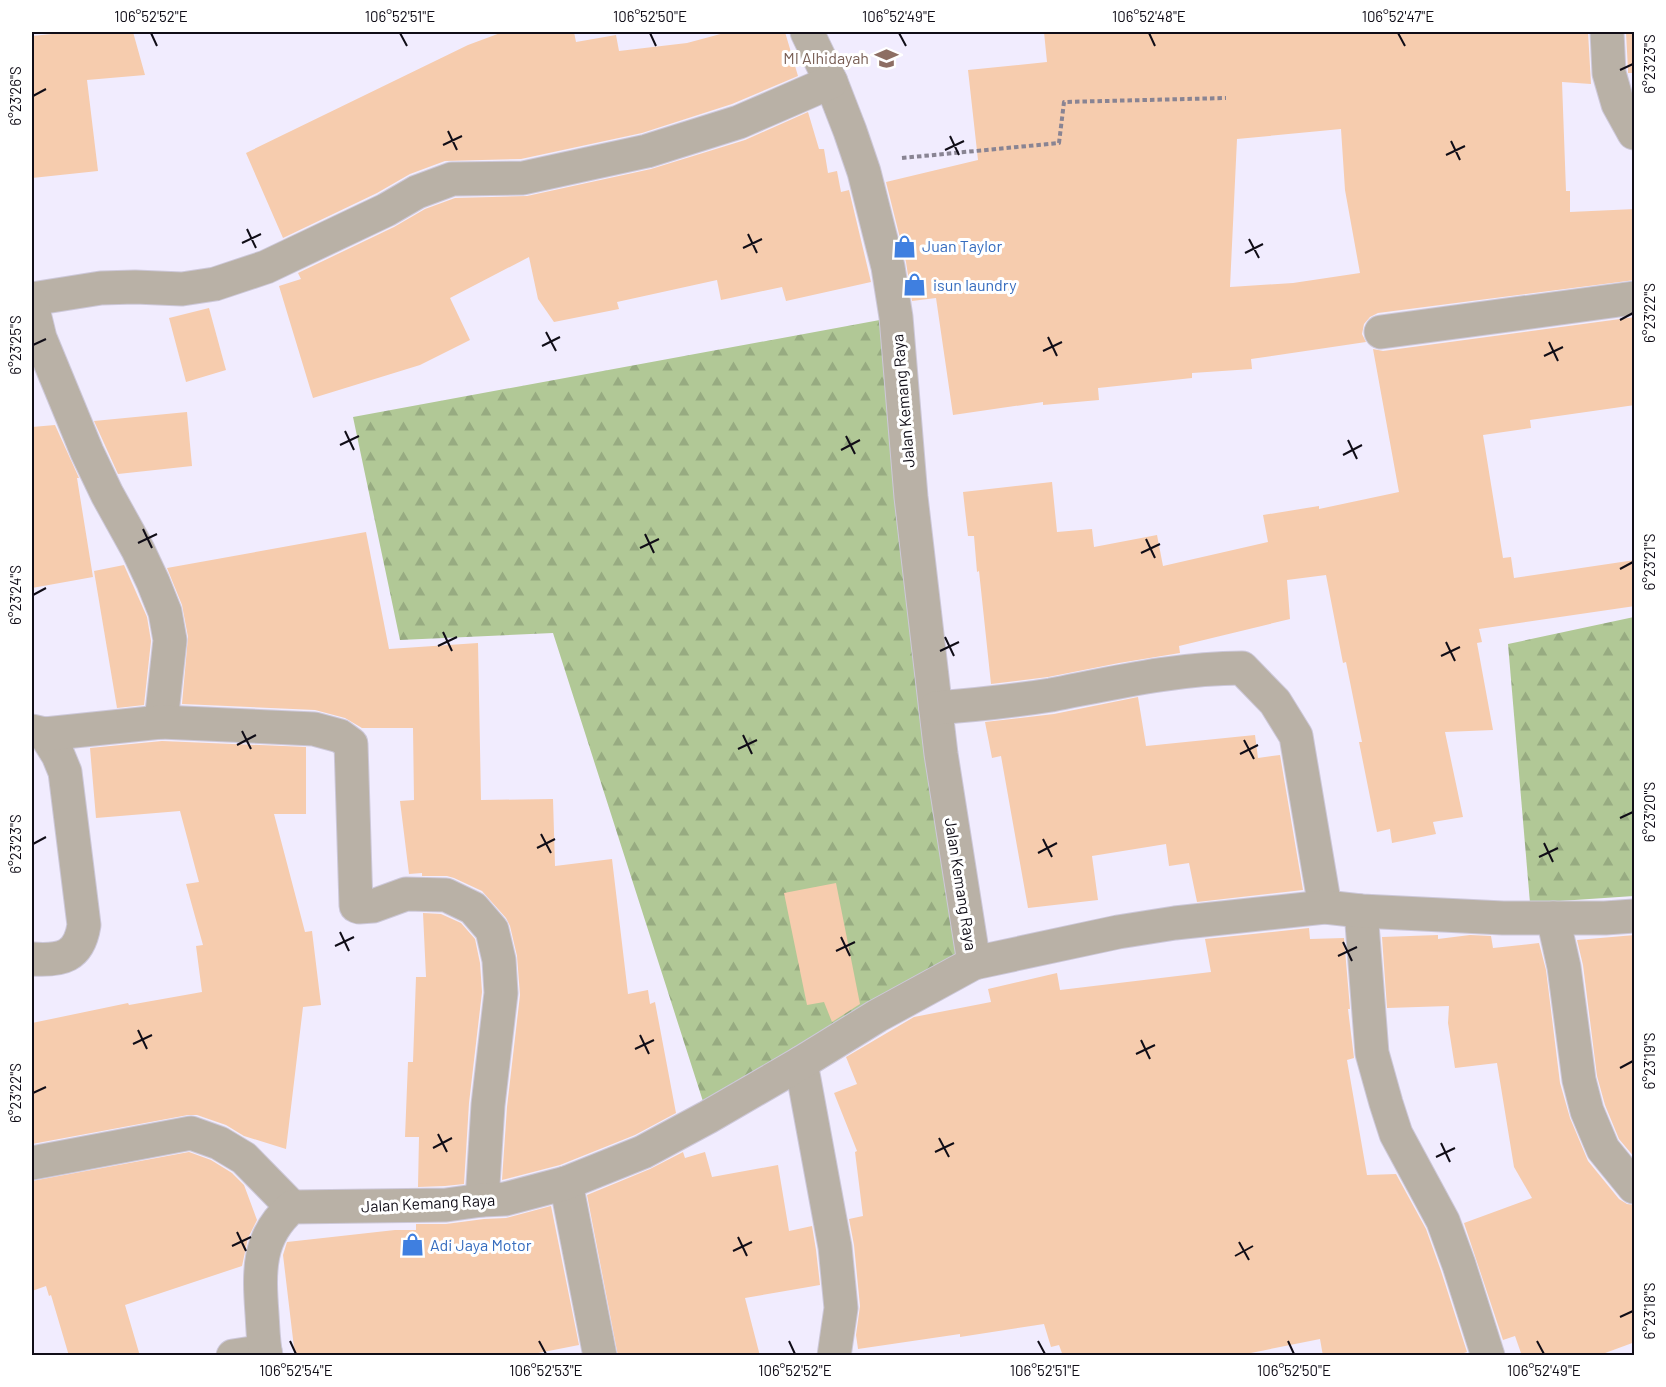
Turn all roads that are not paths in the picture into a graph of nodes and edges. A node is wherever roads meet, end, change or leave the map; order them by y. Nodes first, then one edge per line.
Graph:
1 (807, 32) edge
2 (1607, 32) edge
3 (831, 82) junction
4 (1635, 133) edge
5 (1635, 298) edge
6 (32, 299) edge
7 (32, 305) edge
8 (1381, 332) dead end
9 (936, 708) junction
10 (161, 722) junction
11 (38, 732) edge
12 (1325, 907) junction
13 (1361, 911) junction
14 (1635, 916) edge
15 (1553, 918) junction
16 (32, 959) edge
17 (974, 963) junction
18 (801, 1063) junction
19 (32, 1163) edge
20 (566, 1183) junction
21 (1635, 1187) edge
22 (482, 1200) junction
23 (292, 1207) junction
24 (265, 1353) edge
25 (233, 1356) edge
26 (600, 1356) edge
27 (834, 1356) edge
28 (1488, 1356) edge

1 - 3 street, Jalan Kemang Raya
2 - 4 street
3 - 6 street
3 - 9 street, Jalan Kemang Raya
5 - 8 street
7 - 10 street
9 - 12 street
9 - 17 street, Jalan Kemang Raya
10 - 11 street
10 - 22 street
11 - 16 street
12 - 13 street
12 - 17 street
13 - 15 street
13 - 28 street
14 - 15 street
15 - 21 street
17 - 18 street, Jalan Kemang Raya
18 - 20 street, Jalan Kemang Raya
18 - 27 street
19 - 23 street
20 - 22 street, Jalan Kemang Raya
20 - 26 street
22 - 23 street, Jalan Kemang Raya
23 - 24 street
24 - 25 street

